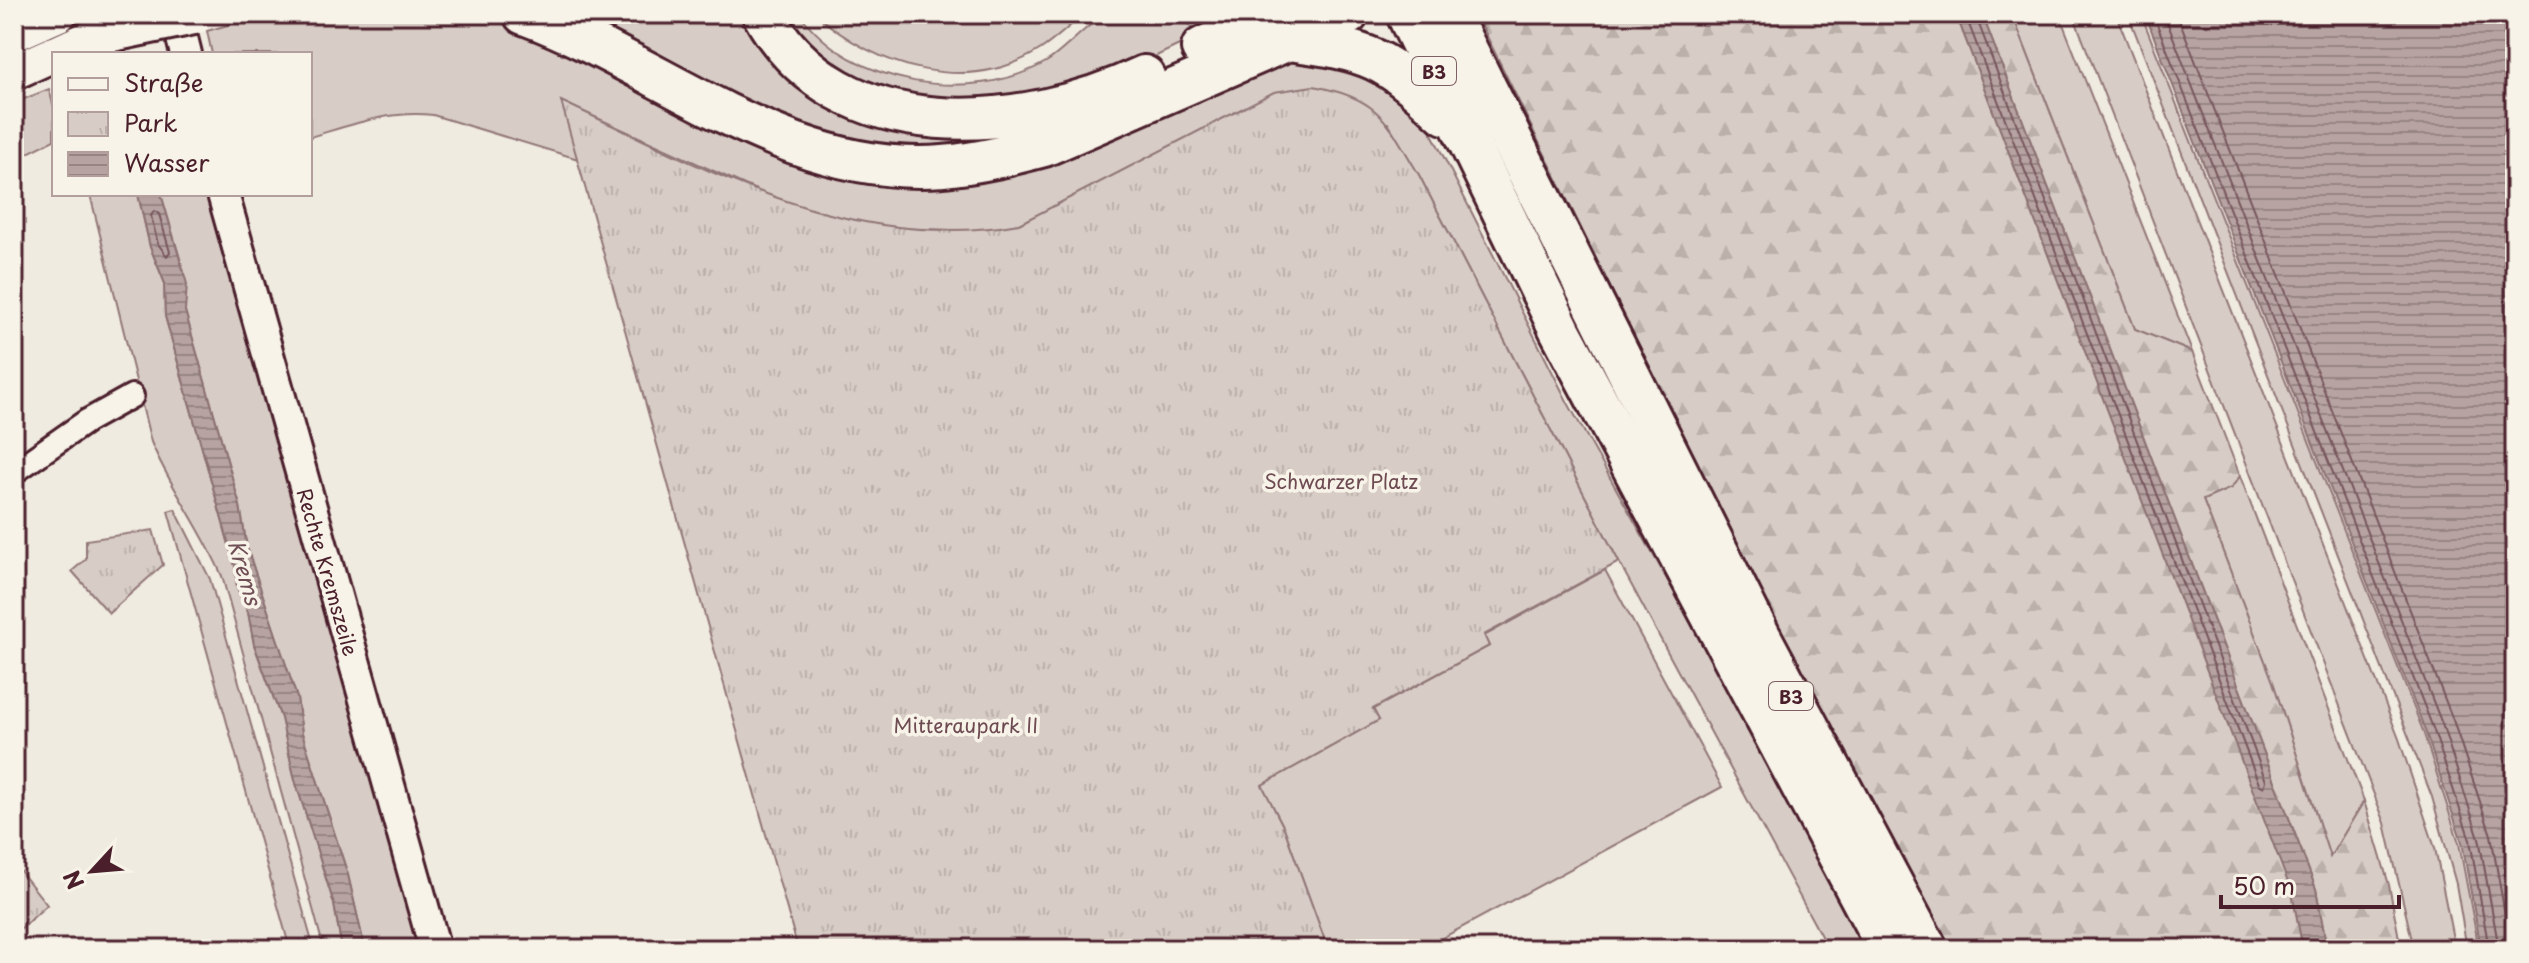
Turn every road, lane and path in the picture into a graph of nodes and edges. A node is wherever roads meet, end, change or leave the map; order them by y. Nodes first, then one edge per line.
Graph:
1 (59, 14) edge
2 (141, 14) edge
3 (176, 14) edge
4 (194, 14) edge
5 (524, 14) edge
6 (763, 14) edge
7 (1348, 14) edge
8 (1407, 14) edge
9 (1449, 14) edge
10 (1281, 27) edge
11 (103, 33) junction
12 (14, 34) edge
13 (59, 52) edge
14 (186, 52) edge
15 (52, 55) edge
16 (16, 71) edge
17 (1461, 128) junction
18 (224, 196) edge
19 (132, 396) dead end
20 (14, 472) edge
21 (435, 949) edge
22 (1888, 949) edge
23 (1927, 949) edge

1 - 12 main road
2 - 11 main road, bridge
3 - 14 street
4 - 11 highway, bridge
5 - 10 highway
6 - 10 highway
7 - 10 highway
8 - 17 highway, B3
9 - 23 highway, B3
10 - 17 highway
11 - 13 main road
15 - 16 main road
17 - 22 highway, B3
18 - 21 street, Rechte Kremszeile
19 - 20 street

